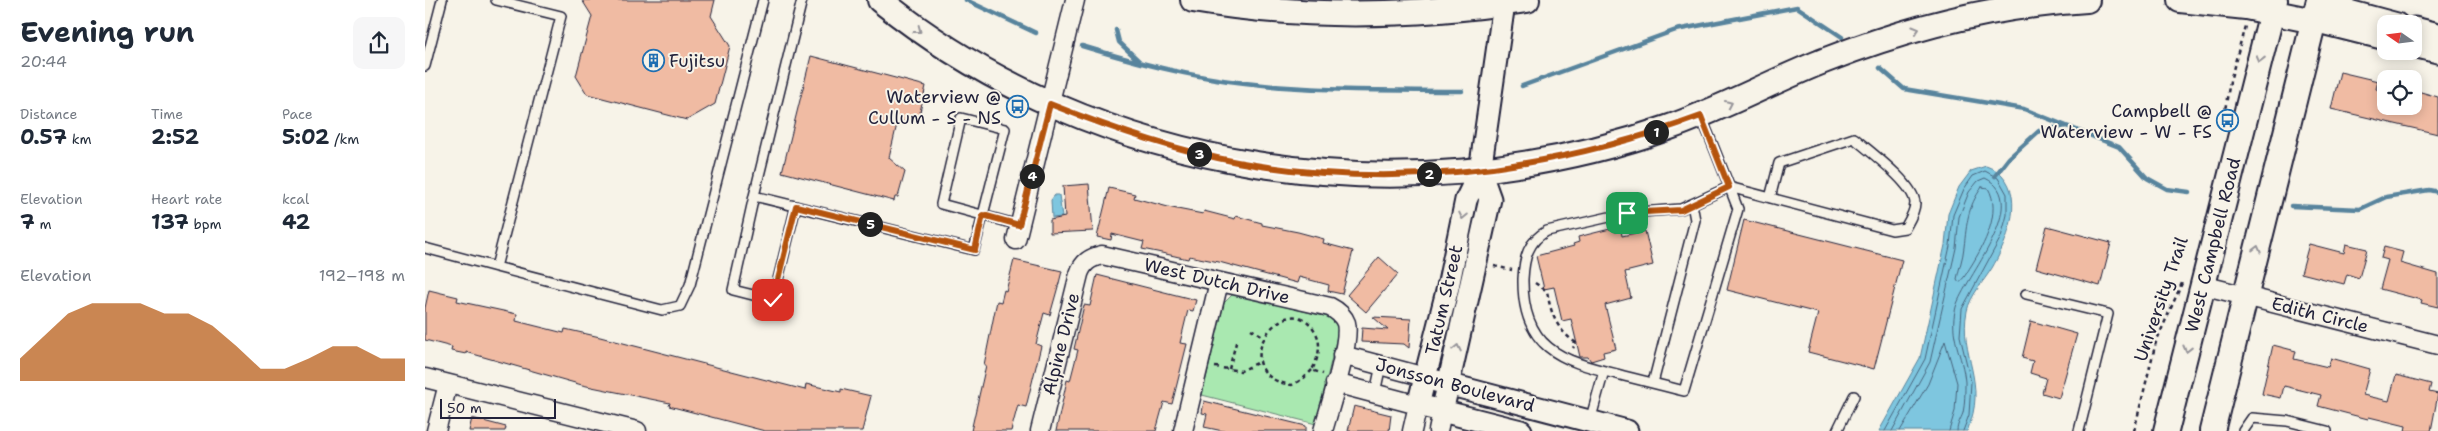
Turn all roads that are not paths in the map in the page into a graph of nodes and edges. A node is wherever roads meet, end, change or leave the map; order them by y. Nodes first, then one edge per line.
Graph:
1 (442, 0) edge
2 (496, 0) edge
3 (763, 0) edge
4 (802, 0) edge
5 (880, 0) edge
6 (1075, 0) edge
7 (1193, 0) edge
8 (2087, 0) edge
9 (2180, 0) edge
10 (1512, 1) edge
11 (1277, 6) edge
12 (2273, 6) edge
13 (2316, 6) edge
14 (2377, 20) edge
15 (2423, 30) edge
16 (2438, 34) edge
17 (2377, 35) edge
18 (2423, 48) edge
19 (2438, 52) edge
20 (425, 66) edge
21 (1050, 104) junction
22 (1701, 116) junction
23 (1480, 171) junction
24 (1729, 187) junction
25 (754, 196) junction
26 (1770, 198) junction
27 (1692, 204) junction
28 (796, 206) junction
29 (983, 215) junction
30 (1018, 232) joint
31 (425, 248) edge
32 (1089, 260) joint
33 (496, 267) junction
34 (2194, 280) junction
35 (1219, 282) junction
36 (2026, 294) dead end
37 (2245, 296) junction
38 (2438, 345) edge
39 (1342, 355) junction
40 (1381, 365) junction
41 (1604, 371) junction
42 (1425, 377) junction
43 (425, 378) edge
44 (1336, 381) junction
45 (1653, 383) junction
46 (448, 384) junction
47 (1449, 386) junction
48 (1375, 393) junction
49 (1854, 396) dead end
50 (1418, 405) junction
51 (1590, 421) junction
52 (1440, 422) edge
53 (436, 431) edge
54 (637, 431) edge
55 (1039, 431) edge
56 (1183, 431) edge
57 (1323, 431) edge
58 (1412, 431) edge
59 (1521, 431) edge
60 (1627, 431) edge
61 (1837, 431) edge
62 (2079, 431) edge
63 (2166, 431) edge
64 (2212, 431) edge
65 (2243, 431) edge
66 (2327, 431) edge

1 - 20 lane
2 - 33 lane
3 - 33 lane
4 - 25 lane
5 -> 21 main road
6 - 21 street
7 - 11 main road
22 -> 8 main road
9 - 12 main road
10 - 11 main road
10 - 23 street, Tatum Street
12 - 13 main road
12 -> 34 main road, West Campbell Road
13 - 14 street
13 - 17 street
37 -> 13 main road
15 - 16 street
18 - 19 street
21 - 23 main road
21 - 30 street
22 - 23 main road
22 - 24 lane
23 -> 42 street, Tatum Street
47 -> 23 street, Tatum Street
24 - 26 lane
24 - 27 lane
24 - 45 lane
25 - 28 lane
25 - 28 lane
26 - 26 lane
27 - 41 lane
27 - 45 lane
28 - 29 lane
29 - 29 lane
29 - 30 lane
31 - 33 lane
32 - 35 street, West Dutch Drive
32 - 55 street, Alpine Drive
34 - 37 street, Edith Circle
34 -> 63 main road, West Campbell Road
35 - 39 street, West Dutch Drive
35 - 56 street
36 - 62 lane
37 - 38 street, Edith Circle
37 - 64 main road
39 - 40 street, Jonsson Boulevard
39 - 44 street
40 - 42 street, Jonsson Boulevard
40 - 48 lane
41 - 45 lane
41 - 51 lane
42 - 47 street, Jonsson Boulevard
42 - 50 street, Tatum Street
43 - 46 street
44 - 48 street, Jonsson Boulevard
44 - 57 street
46 - 53 street
46 - 54 street
47 - 51 street, Jonsson Boulevard
47 - 52 street, Tatum Street
48 - 50 street, Jonsson Boulevard
49 - 61 lane
50 - 52 street, Jonsson Boulevard
50 - 58 street, Tatum Street
51 - 60 street, Jonsson Boulevard
52 - 59 street, Jonsson Boulevard
65 - 66 lane

